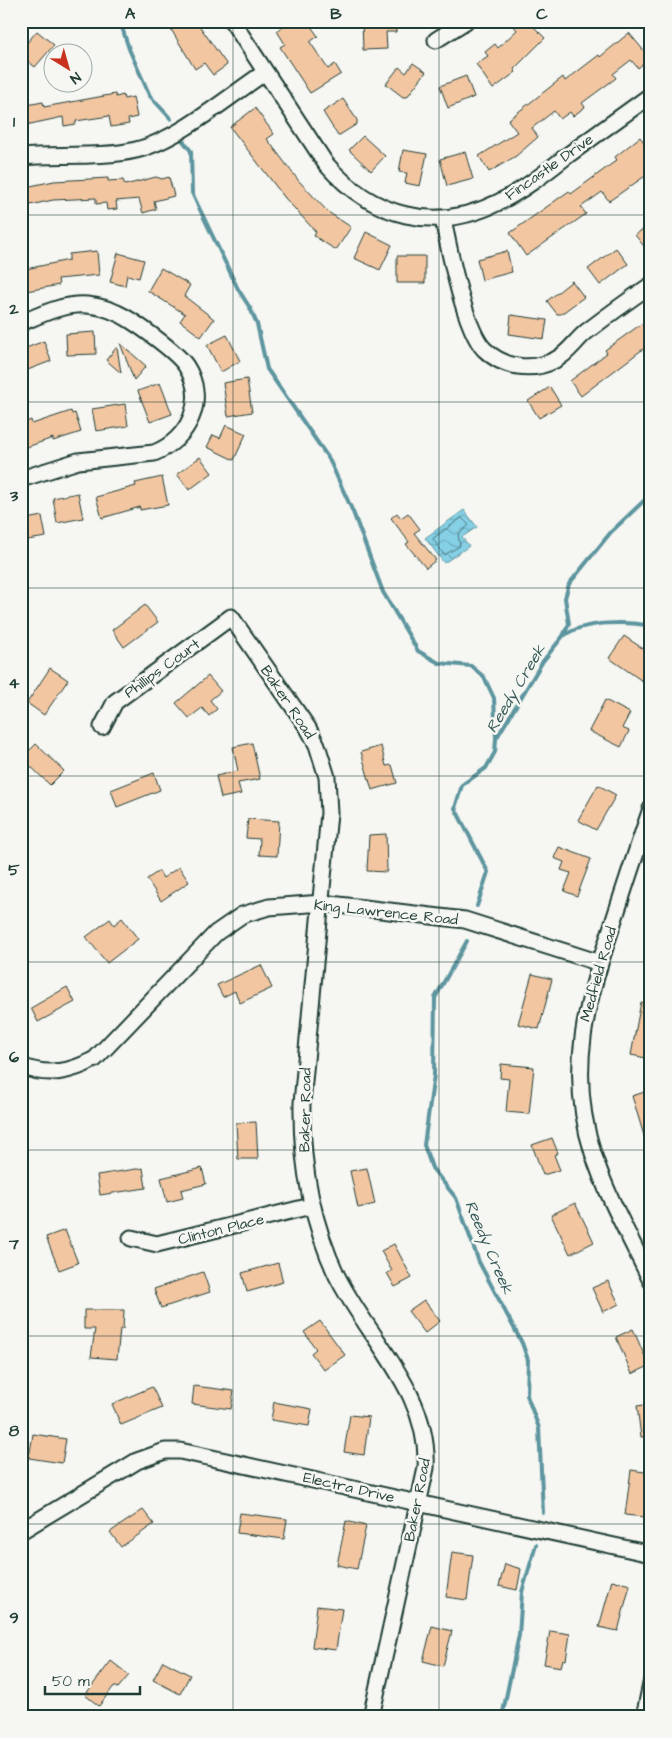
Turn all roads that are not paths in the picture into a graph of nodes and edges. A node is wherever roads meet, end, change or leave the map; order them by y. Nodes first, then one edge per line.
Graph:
1 (232, 21) edge
2 (466, 21) edge
3 (436, 40) dead end
4 (264, 73) junction
5 (651, 95) edge
6 (21, 157) edge
7 (443, 219) junction
8 (651, 285) edge
9 (21, 323) edge
10 (21, 479) edge
11 (231, 618) joint
12 (102, 727) dead end
13 (651, 809) edge
14 (322, 903) junction
15 (600, 963) junction
16 (21, 1066) edge
17 (311, 1206) junction
18 (130, 1238) dead end
19 (651, 1281) edge
20 (418, 1502) junction
21 (21, 1531) edge
22 (651, 1554) edge
23 (651, 1684) edge
24 (371, 1717) edge
25 (644, 1717) edge

1 - 4 street, Fincastle Drive
2 - 3 street
4 - 6 street
4 - 7 street, Fincastle Drive
5 - 7 street, Fincastle Drive
7 - 8 street
9 - 10 street
11 - 12 street, Phillips Court
11 - 14 street, Baker Road
13 - 15 street, Medfield Road
14 - 15 street, King Lawrence Road
14 - 16 street, King Lawrence Road
14 - 17 street, Baker Road
15 - 19 street, Medfield Road
17 - 18 street, Clinton Place
17 - 20 street, Baker Road
20 - 21 street, Electra Drive
20 - 22 street, Electra Drive
20 - 24 street, Baker Road
23 - 25 street

